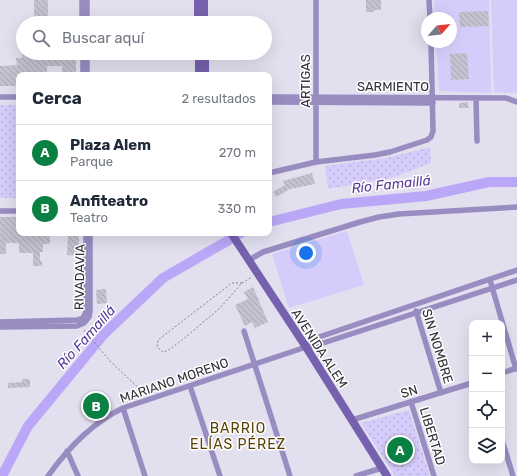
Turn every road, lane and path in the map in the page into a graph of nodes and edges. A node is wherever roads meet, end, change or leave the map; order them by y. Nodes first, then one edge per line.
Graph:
1 (82, 0) edge
2 (86, 0) edge
3 (198, 0) edge
4 (204, 0) edge
5 (316, 0) edge
6 (429, 0) edge
7 (430, 12) edge
8 (82, 16) edge
9 (87, 16) edge
10 (198, 16) edge
11 (204, 16) edge
12 (431, 48) edge
13 (83, 60) edge
14 (87, 60) edge
15 (199, 60) edge
16 (205, 60) edge
17 (83, 72) edge
18 (87, 72) edge
19 (199, 72) edge
20 (205, 72) edge
21 (0, 97) edge
22 (16, 97) edge
23 (272, 97) edge
24 (476, 98) junction
25 (316, 99) junction
26 (433, 100) junction
27 (272, 102) edge
28 (517, 102) edge
29 (478, 141) dead end
30 (316, 162) junction
31 (272, 172) edge
32 (517, 207) edge
33 (0, 211) edge
34 (16, 211) edge
35 (86, 236) edge
36 (90, 236) edge
37 (233, 236) edge
38 (248, 258) junction
39 (517, 270) edge
40 (258, 273) junction
41 (490, 280) junction
42 (517, 280) edge
43 (242, 283) junction
44 (492, 288) junction
45 (414, 306) junction
46 (416, 313) junction
47 (85, 319) junction
48 (0, 322) edge
49 (0, 327) edge
50 (244, 331) dead end
51 (87, 334) dead end
52 (306, 347) junction
53 (255, 364) junction
54 (516, 369) edge
55 (505, 372) edge
56 (469, 384) edge
57 (190, 386) junction
58 (441, 393) junction
59 (149, 400) junction
60 (411, 402) junction
61 (123, 408) junction
62 (352, 420) junction
63 (505, 449) edge
64 (67, 451) junction
65 (384, 474) edge
66 (48, 476) edge
67 (78, 476) edge
68 (144, 476) edge
69 (220, 476) edge
70 (290, 476) edge
71 (356, 476) edge
72 (434, 476) edge
73 (514, 476) edge

1 - 8 street
2 - 9 street
3 - 10 street
4 - 11 street
5 - 25 street, ARTIGAS
6 - 7 street
12 - 26 street
13 - 17 street
14 - 18 street
15 - 19 street
16 - 20 street
21 - 22 street
23 - 25 street, SARMIENTO
24 - 26 street, SARMIENTO
24 - 28 street, SARMIENTO
24 - 29 street
25 - 26 street, SARMIENTO
25 - 27 street, SARMIENTO
25 - 30 street, ARTIGAS
26 - 30 street
30 - 31 street
32 - 38 street
33 - 34 street
35 - 47 street, RIVADAVIA
36 - 47 street, RIVADAVIA
37 - 38 street, AVENIDA ALEM
38 - 40 street, AVENIDA ALEM
39 - 41 street, MARIANO MORENO
40 - 43 path
40 - 52 street, AVENIDA ALEM
41 - 44 street
41 - 45 street, MARIANO MORENO
42 - 44 street, MARIANO MORENO
43 - 43 path
44 - 46 street, MARIANO MORENO
44 - 54 street
45 - 46 street, SIN NOMBRE
45 - 52 street, MARIANO MORENO
46 - 52 street, MARIANO MORENO
46 - 58 street, SIN NOMBRE
47 - 48 street
47 - 49 street
50 - 53 street
51 - 59 path
52 - 53 street, MARIANO MORENO
52 - 62 street, AVENIDA ALEM
53 - 57 street, MARIANO MORENO
53 - 70 street
54 - 55 street
56 - 58 street, SN
57 - 59 street, MARIANO MORENO
57 - 69 street
58 - 60 street, SN
59 - 61 street, MARIANO MORENO
60 - 62 street, SN
60 - 72 street, LIBERTAD
61 - 64 street, MARIANO MORENO
61 - 68 street
62 - 65 street, AVENIDA ALEM
63 - 73 street
64 - 66 street, MARIANO MORENO
64 - 67 street
65 - 71 street

